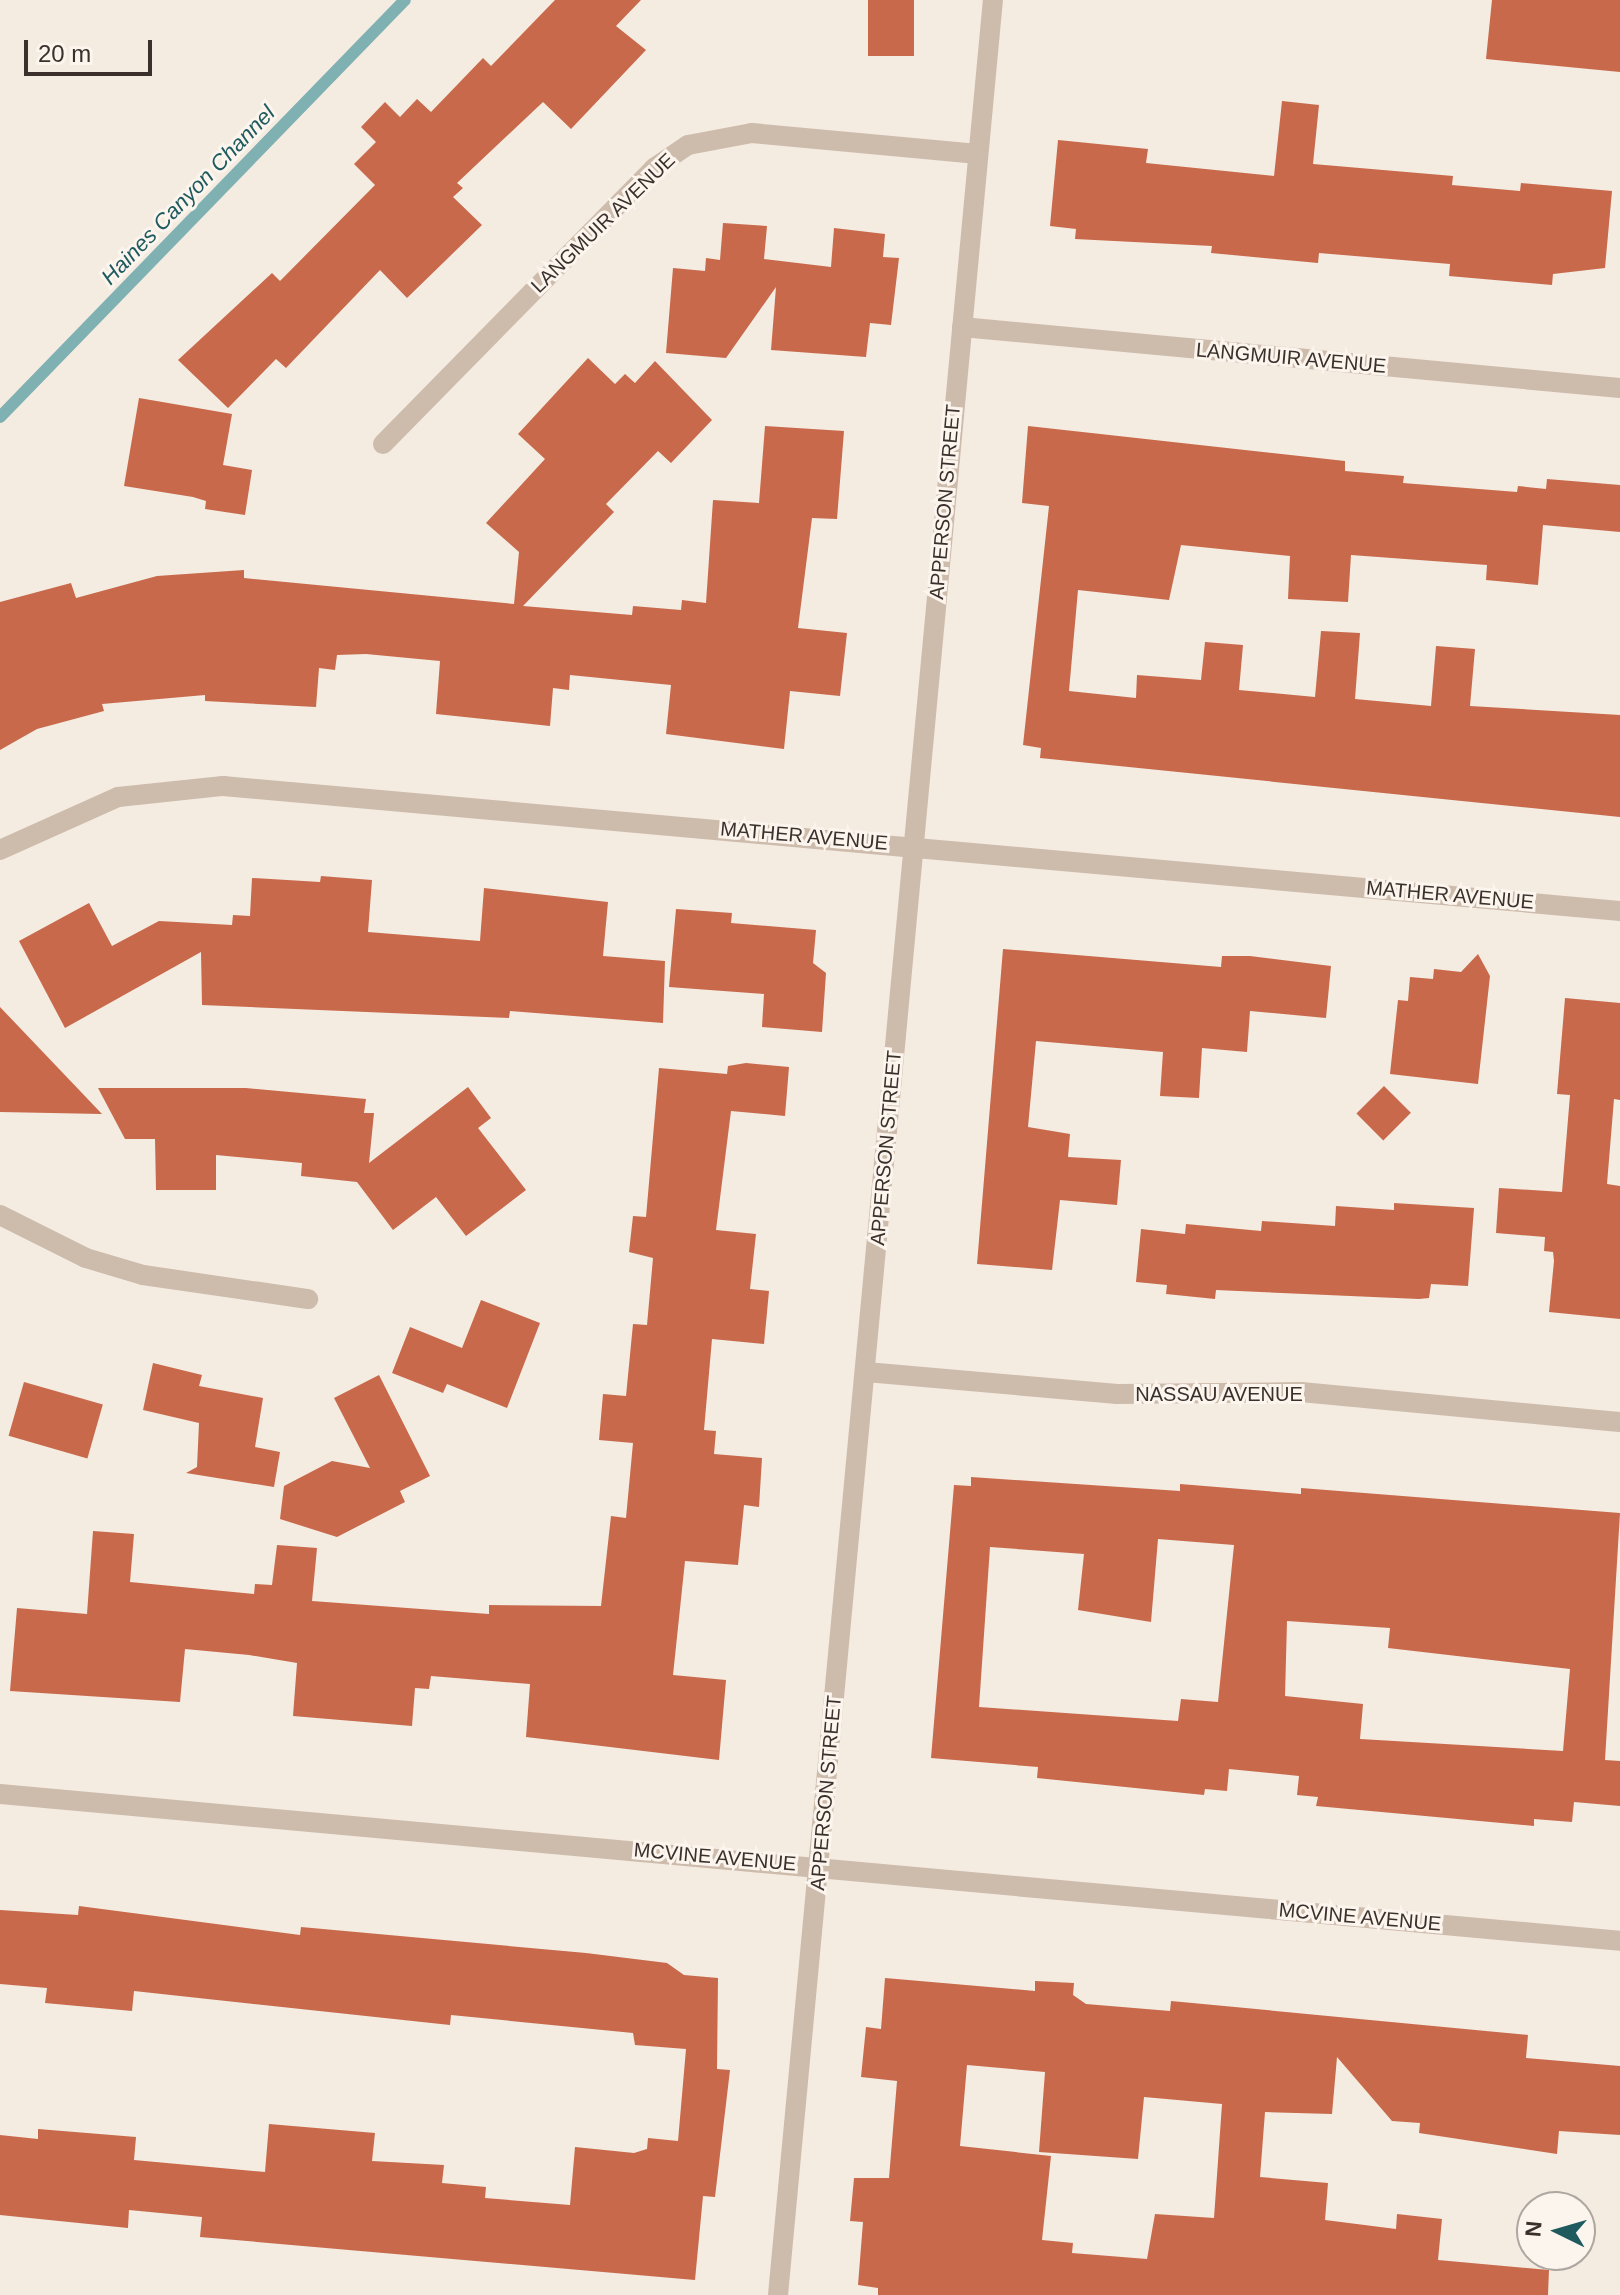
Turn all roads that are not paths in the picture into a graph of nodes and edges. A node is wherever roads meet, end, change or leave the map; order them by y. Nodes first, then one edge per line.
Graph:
1 (993, 0) edge
2 (978, 154) junction
3 (962, 327) junction
4 (1620, 388) edge
5 (383, 444) dead end
6 (913, 845) junction
7 (0, 850) edge
8 (1620, 911) edge
9 (0, 1215) edge
10 (308, 1299) dead end
11 (866, 1372) junction
12 (1620, 1422) edge
13 (0, 1794) edge
14 (819, 1866) junction
15 (1620, 1941) edge
16 (778, 2295) edge

1 - 2 street, APPERSON STREET
2 - 3 street, APPERSON STREET
2 - 5 street, LANGMUIR AVENUE
3 - 4 street, LANGMUIR AVENUE
3 - 6 street, APPERSON STREET
6 - 7 street, MATHER AVENUE
6 - 8 street, MATHER AVENUE
6 - 11 street, APPERSON STREET
9 - 10 street
11 - 12 street, NASSAU AVENUE
11 - 14 street, APPERSON STREET
13 - 14 street, MCVINE AVENUE
14 - 15 street, MCVINE AVENUE
14 - 16 street, APPERSON STREET

